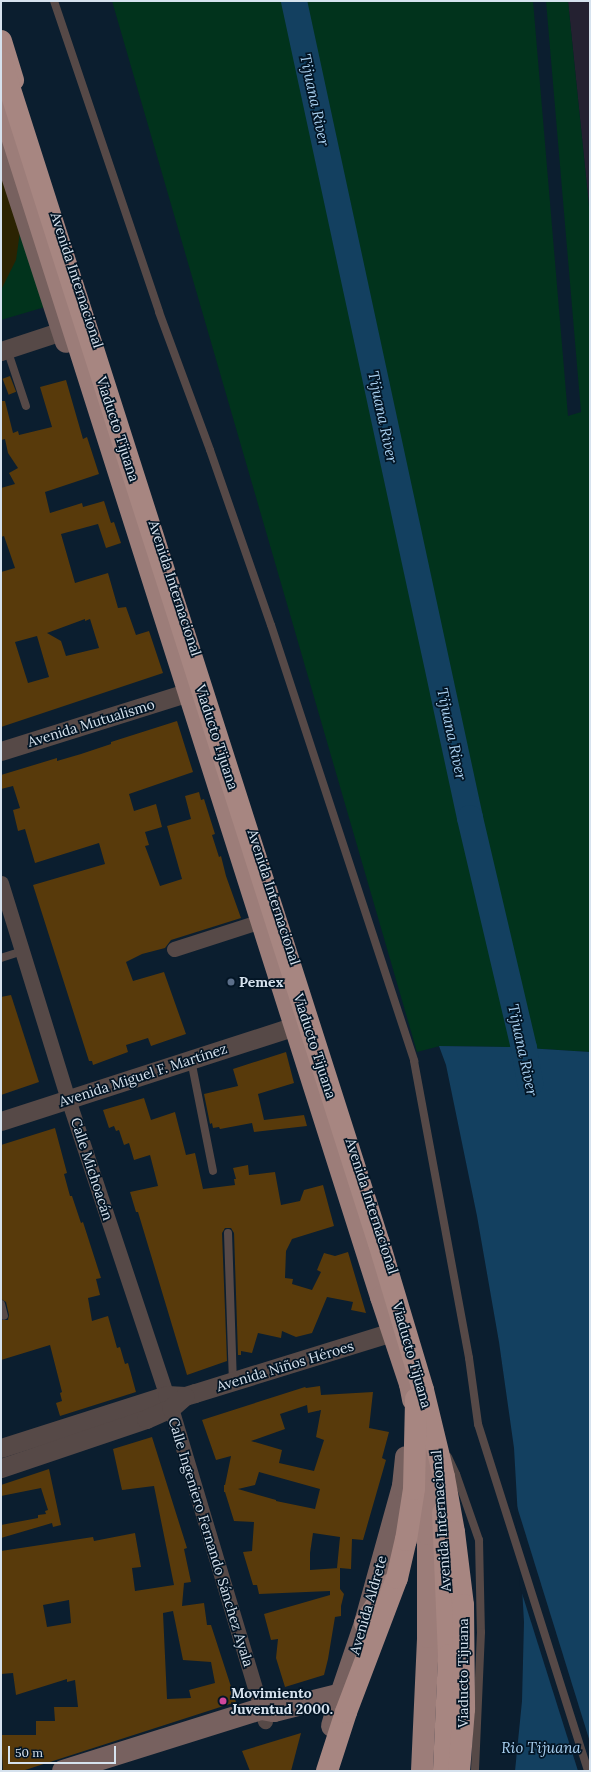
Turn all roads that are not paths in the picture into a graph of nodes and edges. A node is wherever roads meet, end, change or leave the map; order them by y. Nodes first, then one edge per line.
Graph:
1 (54, 1) edge
2 (1, 41) edge
3 (1, 61) edge
4 (1, 81) edge
5 (1, 102) edge
6 (1, 142) edge
7 (62, 331) junction
8 (4, 350) edge
9 (26, 406) dead end
10 (180, 695) junction
11 (1, 750) edge
12 (1, 883) edge
13 (252, 924) junction
14 (174, 949) dead end
15 (22, 951) junction
16 (1, 958) edge
17 (285, 1029) junction
18 (191, 1060) junction
19 (68, 1099) junction
20 (1, 1121) edge
21 (213, 1171) dead end
22 (228, 1233) dead end
23 (1, 1304) edge
24 (4, 1316) dead end
25 (386, 1334) junction
26 (233, 1383) junction
27 (416, 1399) junction
28 (174, 1400) junction
29 (50, 1431) junction
30 (435, 1434) junction
31 (408, 1437) joint
32 (1, 1448) edge
33 (56, 1451) junction
34 (1, 1468) edge
35 (425, 1481) junction
36 (365, 1623) junction
37 (340, 1694) junction
38 (266, 1714) junction
39 (63, 1771) edge
40 (114, 1771) edge
41 (320, 1771) edge
42 (327, 1771) edge
43 (422, 1771) edge
44 (444, 1771) edge
45 (451, 1771) edge
46 (459, 1771) edge
47 (475, 1771) edge
48 (588, 1771) edge

1 - 48 lane
2 - 30 highway, Avenida Internacional
3 - 46 highway, Viaducto Tijuana, bridge
4 - 27 highway, Viaducto Tijuana
5 - 35 highway, Avenida Internacional
6 - 7 main road, Avenida Internacional
7 - 8 street
7 - 10 main road, Avenida Internacional
8 - 9 lane
10 - 11 street, Avenida Mutualismo
10 - 13 main road, Avenida Internacional
12 - 15 street, Calle Michoacán
13 - 14 street
13 - 17 main road, Avenida Internacional
15 - 16 lane
15 - 19 street, Calle Michoacán
17 - 18 street, Avenida Miguel F. Martínez
17 - 25 main road, Avenida Internacional
18 - 19 street, Avenida Miguel F. Martínez
18 - 21 lane
19 - 20 street, Avenida Miguel F. Martínez
19 - 28 street, Calle Michoacán
22 - 26 lane
23 - 24 lane
25 - 26 street, Avenida Niños Héroes
25 - 31 main road, Avenida Internacional
26 - 28 street, Avenida Niños Héroes
27 - 42 highway, bridge
27 - 45 highway, Viaducto Tijuana, bridge
28 - 29 street, Avenida Niños Héroes
28 - 33 street, Avenida Niños Héroes
28 - 38 street, Calle Ingeniero Fernando Sánchez Ayala
29 - 32 street, Avenida Niños Héroes
29 - 33 street
30 - 44 highway, Avenida Internacional
30 - 47 lane
31 - 36 main road, Avenida Aldrete
33 - 34 street, Avenida Niños Héroes
35 - 36 highway
35 - 43 highway, Avenida Internacional
36 - 37 main road, Avenida Aldrete
37 - 38 main road
37 - 41 main road, Avenida Aldrete
38 - 39 main road
38 - 40 main road

